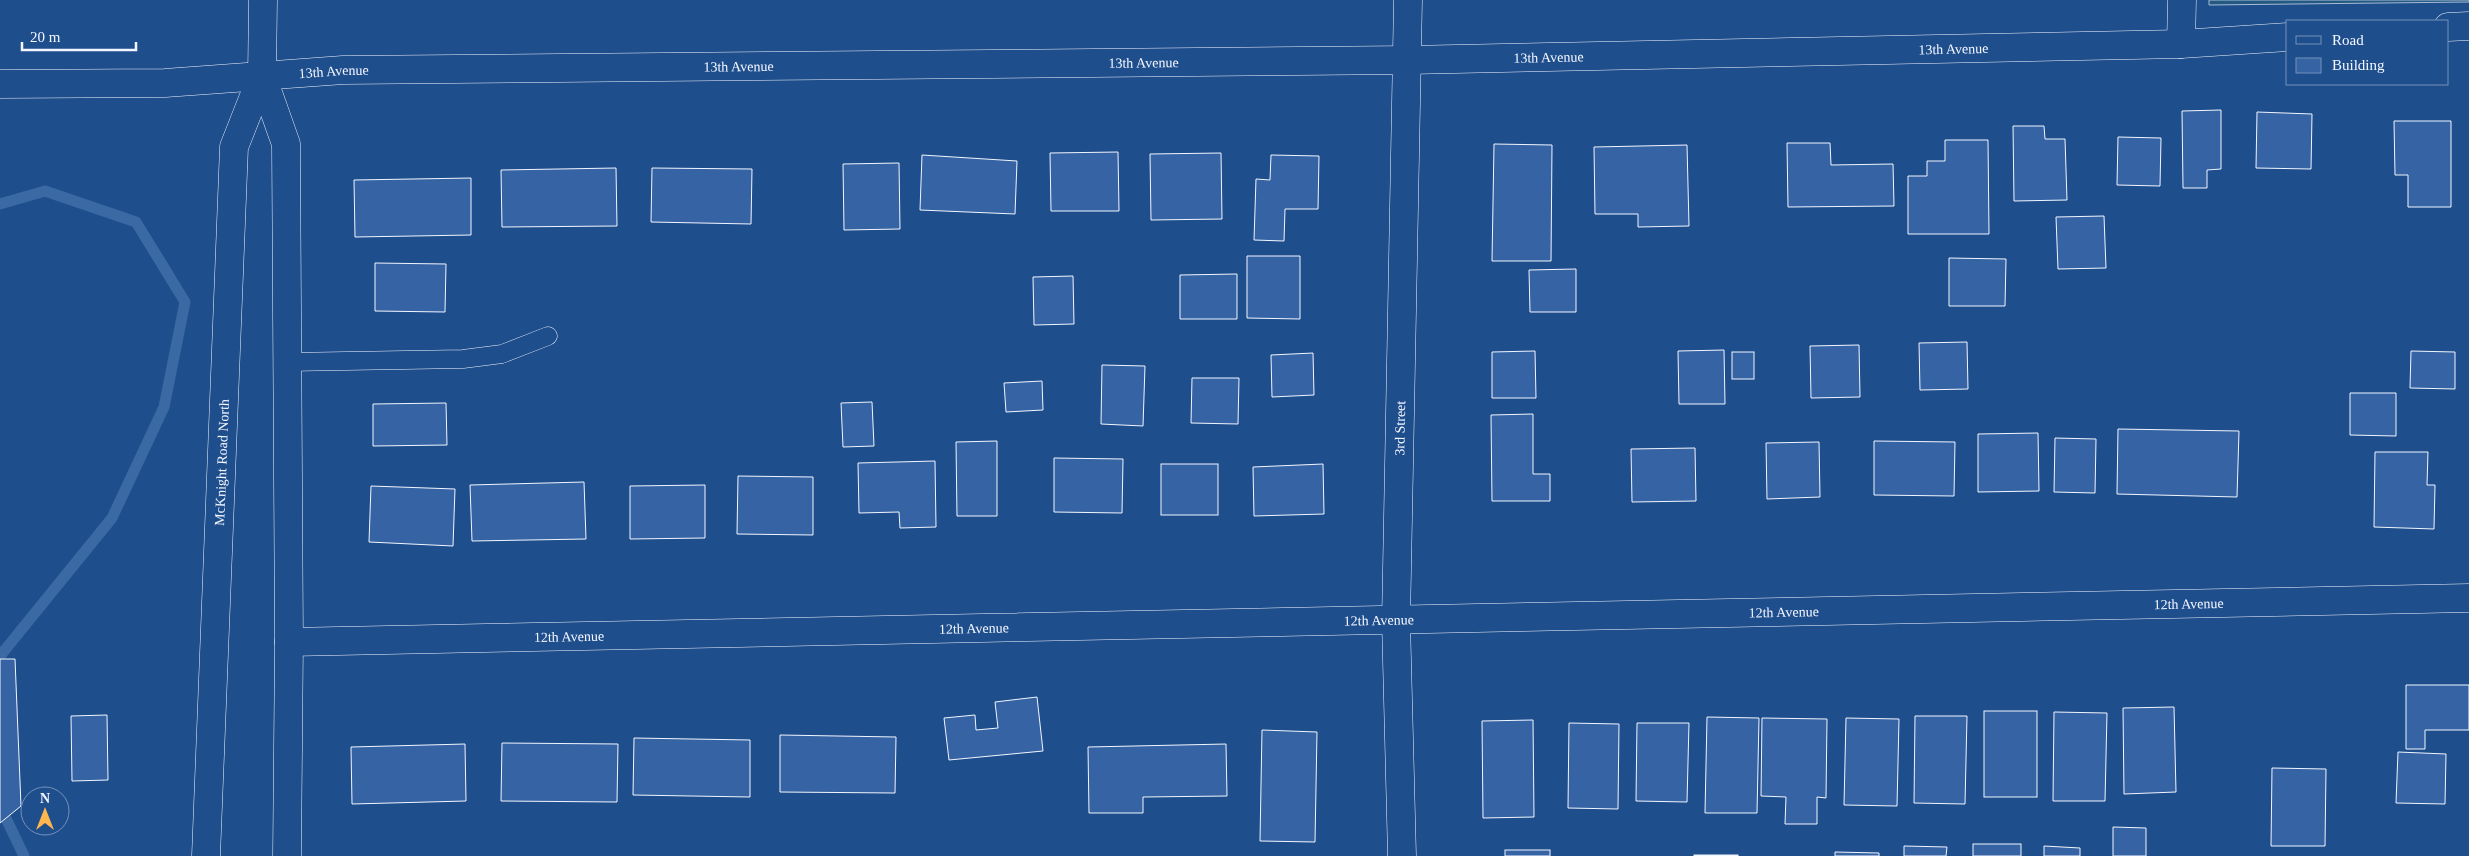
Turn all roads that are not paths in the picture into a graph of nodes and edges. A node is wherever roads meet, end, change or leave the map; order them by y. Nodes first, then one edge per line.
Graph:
1 (263, 0) edge
2 (1408, 0) edge
3 (2182, 0) edge
4 (2469, 26) edge
5 (2449, 27) edge
6 (2286, 37) edge
7 (2181, 44) junction
8 (1408, 60) junction
9 (262, 76) junction
10 (0, 84) edge
11 (548, 336) dead end
12 (288, 362) junction
13 (2469, 598) edge
14 (1396, 621) junction
15 (289, 642) junction
16 (206, 856) edge
17 (287, 856) edge
18 (1402, 856) edge

1 - 9 street, McKnight Road North
2 - 8 street, 3rd Street
3 - 7 street
4 - 5 street
6 - 7 street, 13th Avenue
7 - 8 street, 13th Avenue
8 - 9 street, 13th Avenue
8 - 14 street, 3rd Street
9 - 10 street, 13th Avenue
9 - 12 street, McKnight Road North
9 - 16 street, McKnight Road North
11 - 12 lane
12 - 15 street, McKnight Road North
13 - 14 street, 12th Avenue
14 - 15 street, 12th Avenue
14 - 18 street, 3rd Street
15 - 17 street, McKnight Road North

